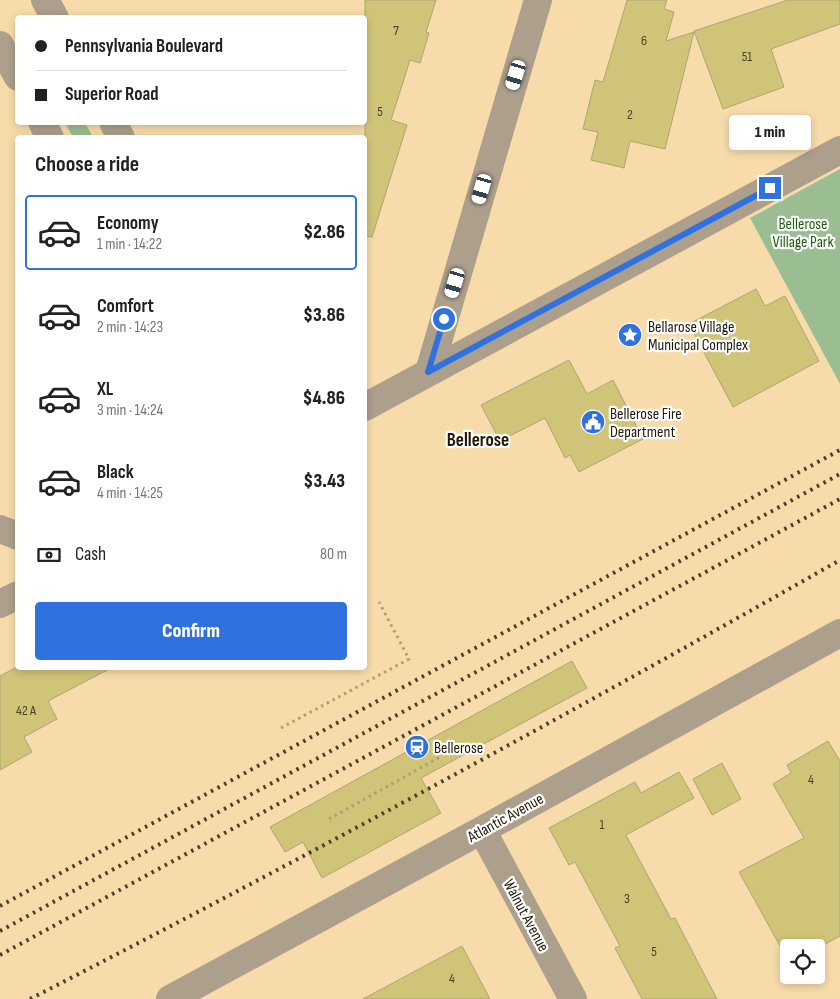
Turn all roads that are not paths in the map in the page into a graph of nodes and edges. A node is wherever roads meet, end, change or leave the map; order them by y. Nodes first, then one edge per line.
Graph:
1 (45, 0) edge
2 (538, 0) edge
3 (53, 15) edge
4 (0, 45) edge
5 (15, 72) edge
6 (840, 150) edge
7 (428, 372) junction
8 (367, 406) edge
9 (0, 530) edge
10 (15, 535) edge
11 (15, 596) edge
12 (0, 604) edge
13 (840, 633) edge
14 (482, 830) junction
15 (170, 999) edge
16 (573, 999) edge

1 - 3 street
2 - 7 street
4 - 5 street
6 - 7 street
7 - 8 street
9 - 10 street
11 - 12 street
13 - 14 street, Atlantic Avenue
14 - 15 street, Atlantic Avenue
14 - 16 street, Walnut Avenue

